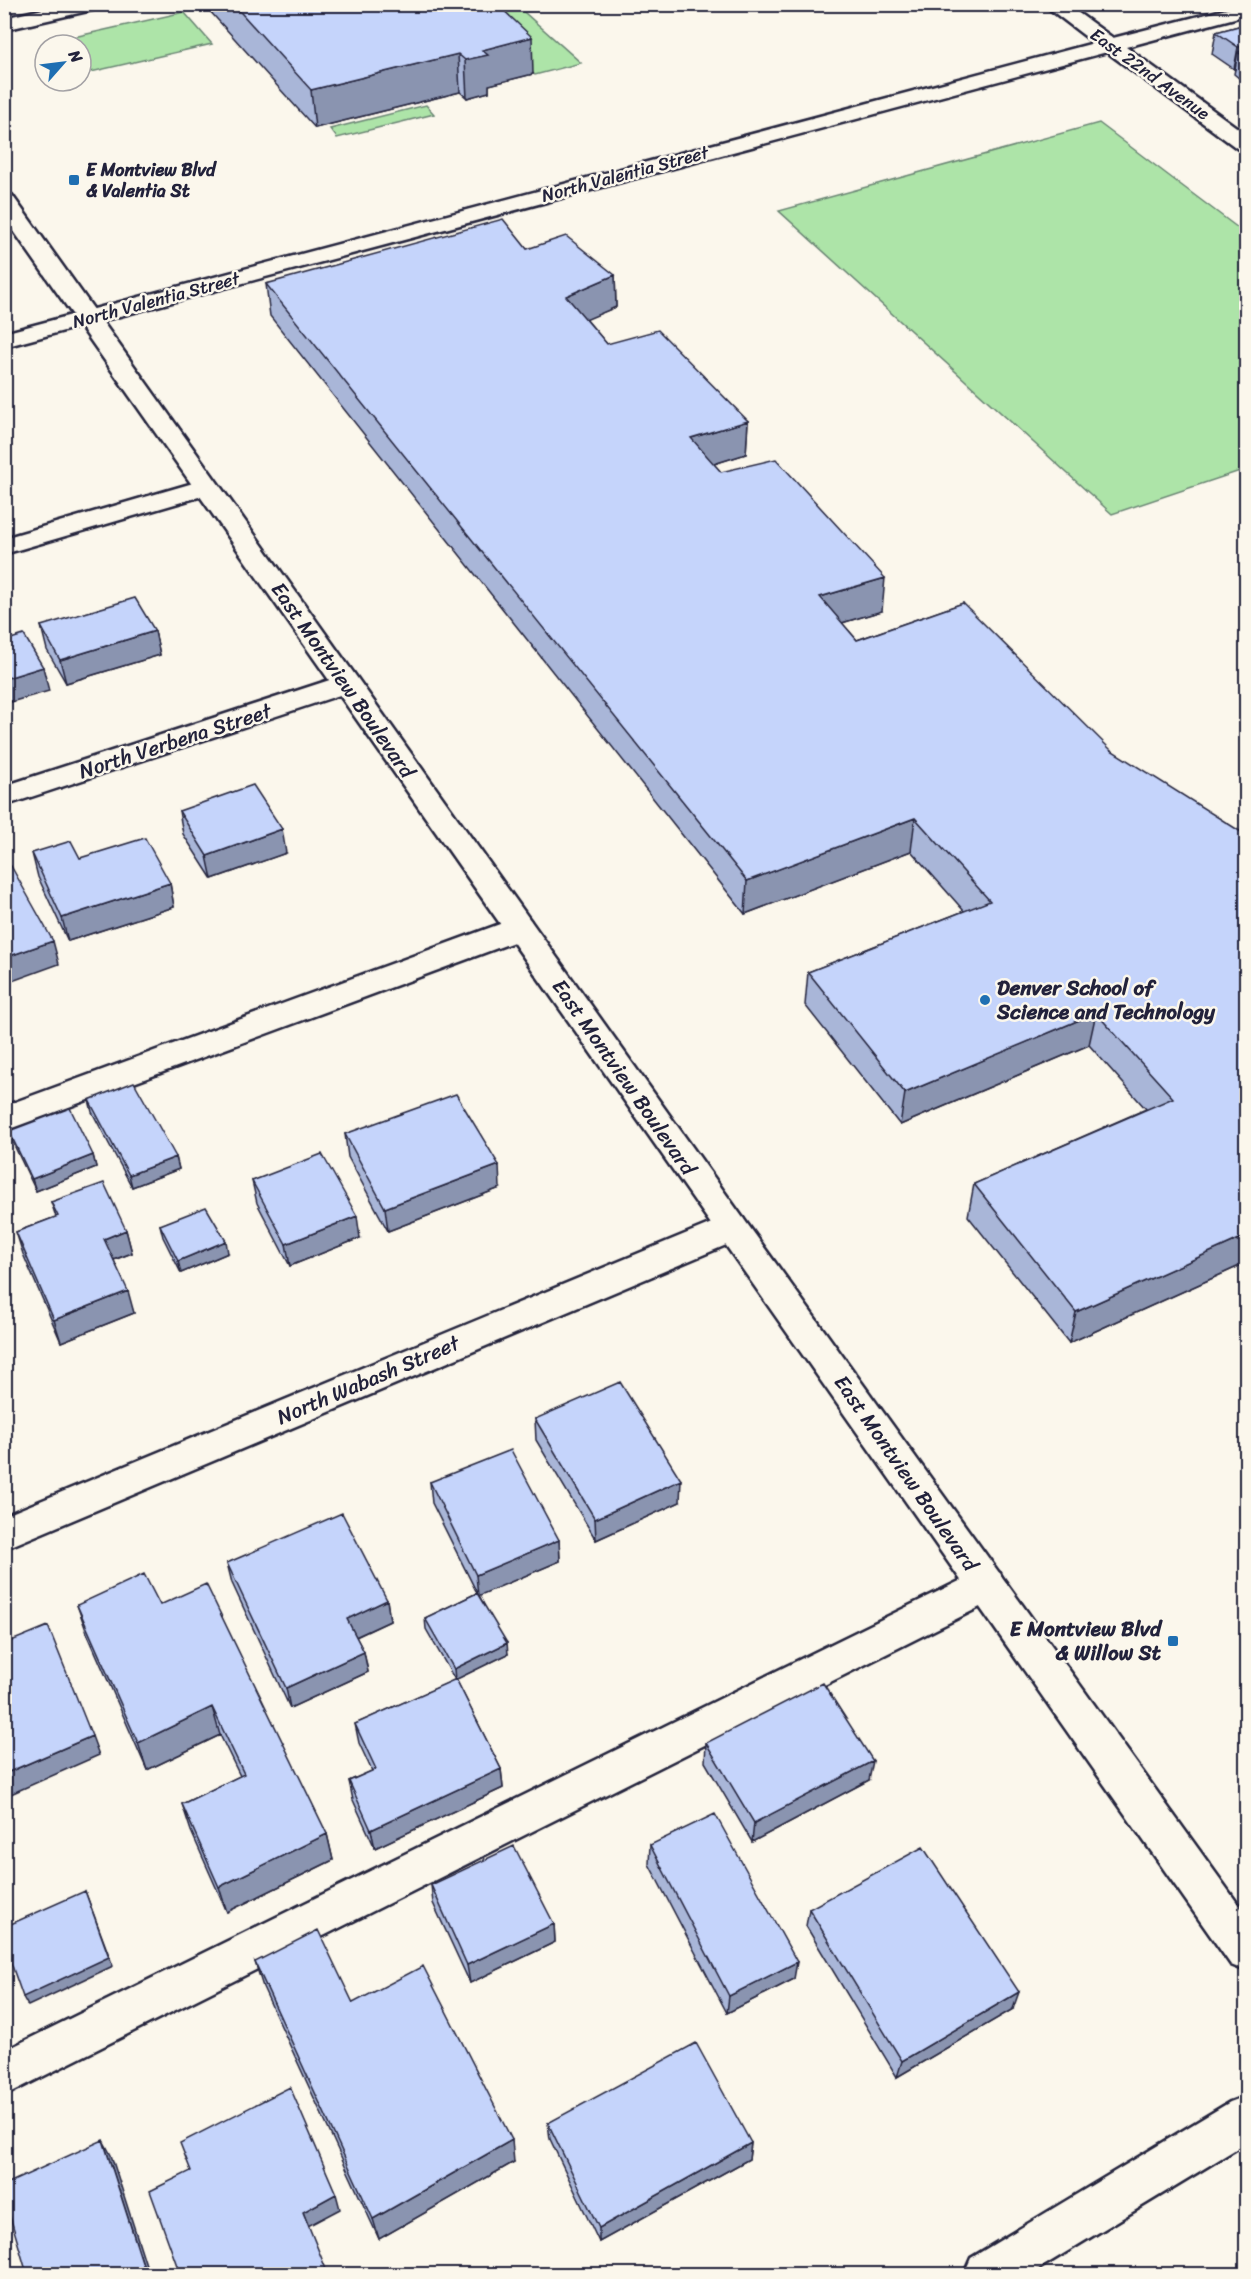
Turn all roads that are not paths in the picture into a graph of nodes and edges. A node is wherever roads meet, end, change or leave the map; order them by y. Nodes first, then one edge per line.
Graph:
1 (94, 4) edge
2 (1053, 4) edge
3 (1246, 9) edge
4 (4, 24) edge
5 (1110, 45) junction
6 (1246, 144) edge
7 (4, 200) edge
8 (88, 318) junction
9 (4, 340) edge
10 (207, 487) junction
11 (4, 546) edge
12 (345, 684) junction
13 (4, 796) edge
14 (519, 928) junction
15 (4, 1119) edge
16 (731, 1227) junction
17 (4, 1533) edge
18 (986, 1585) junction
19 (1246, 1950) edge
20 (4, 2074) edge
21 (1246, 2118) edge
22 (987, 2274) edge

1 - 4 street
2 - 5 street, East 22nd Avenue
3 - 5 street, North Valentia Street
5 - 6 street, East 22nd Avenue
5 - 8 street, North Valentia Street
7 - 8 street, East Montview Boulevard
8 - 9 street, North Valentia Street
8 - 10 street, East Montview Boulevard
10 - 11 street
10 - 12 street, East Montview Boulevard
12 - 13 street, North Verbena Street
12 - 14 street, East Montview Boulevard
14 - 15 street
14 - 16 street, East Montview Boulevard
16 - 17 street, North Wabash Street
16 - 18 street, East Montview Boulevard
18 - 19 street, East Montview Boulevard
18 - 20 street
21 - 22 street

